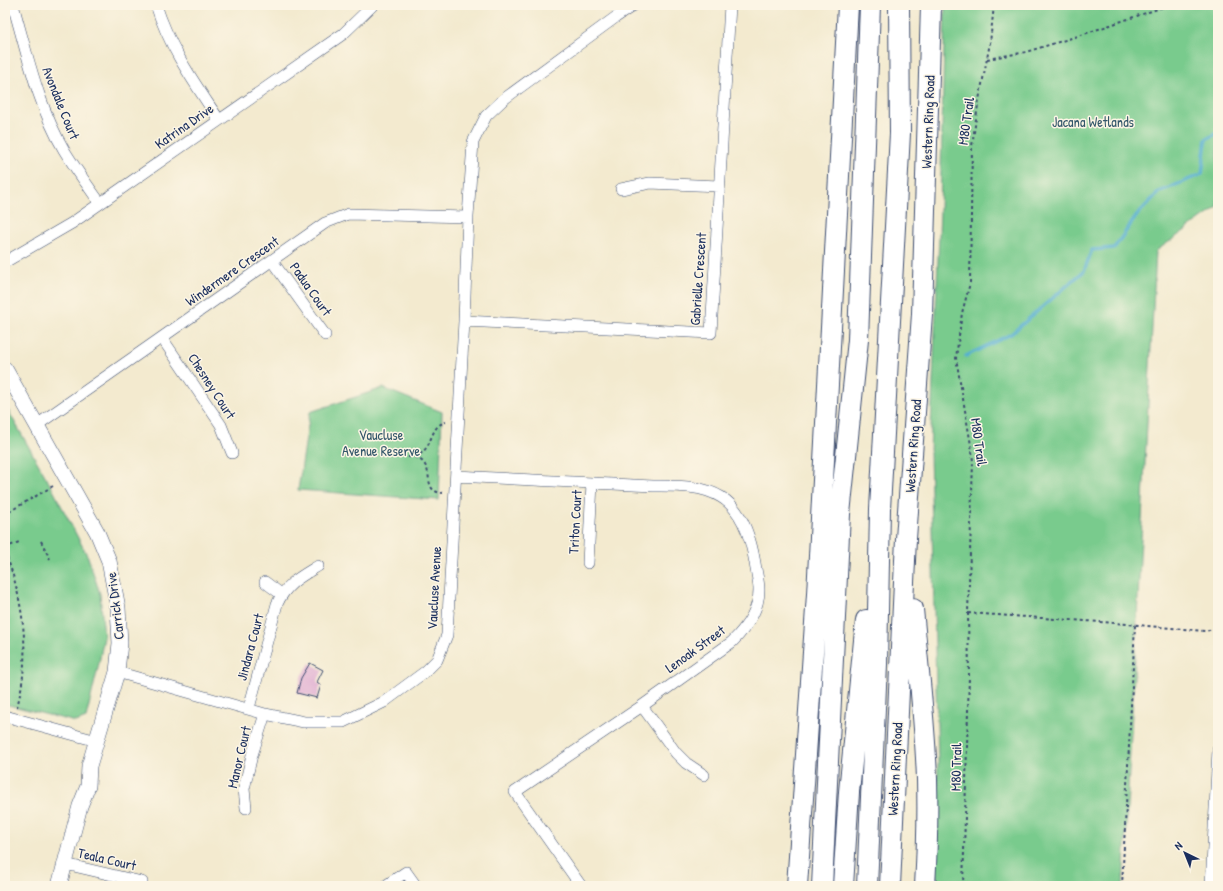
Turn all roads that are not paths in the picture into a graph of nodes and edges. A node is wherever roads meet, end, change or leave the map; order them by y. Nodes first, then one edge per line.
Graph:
1 (13, 5) edge
2 (156, 5) edge
3 (634, 5) edge
4 (730, 5) edge
5 (848, 5) edge
6 (870, 5) edge
7 (899, 5) edge
8 (931, 5) edge
9 (369, 6) edge
10 (219, 120) junction
11 (842, 129) junction
12 (719, 186) junction
13 (621, 189) dead end
14 (100, 203) junction
15 (468, 218) junction
16 (272, 261) junction
17 (5, 262) edge
18 (464, 321) junction
19 (325, 335) dead end
20 (162, 338) junction
21 (5, 369) edge
22 (37, 425) junction
23 (232, 453) dead end
24 (456, 476) junction
25 (592, 483) junction
26 (880, 509) junction
27 (840, 514) junction
28 (906, 539) junction
29 (588, 563) dead end
30 (318, 566) dead end
31 (265, 582) dead end
32 (281, 594) junction
33 (117, 672) junction
34 (642, 706) junction
35 (249, 708) junction
36 (265, 714) junction
37 (5, 716) edge
38 (97, 741) junction
39 (1218, 750) edge
40 (704, 775) dead end
41 (246, 808) dead end
42 (65, 864) junction
43 (142, 882) dead end
44 (59, 886) edge
45 (385, 886) edge
46 (416, 886) edge
47 (581, 886) edge
48 (797, 886) edge
49 (822, 886) edge
50 (843, 886) edge
51 (867, 886) edge
52 (890, 886) edge
53 (925, 886) edge
54 (1211, 886) edge

1 - 14 street, Avondale Court
2 - 10 street
3 - 15 street
4 - 12 street, Gabrielle Crescent
5 - 11 highway
6 - 27 highway
7 - 26 highway, Western Ring Road
8 - 28 highway, Western Ring Road
9 - 10 street, Katrina Drive
10 - 14 street, Katrina Drive
11 - 27 highway
11 - 48 highway
12 - 13 street
12 - 18 street, Gabrielle Crescent
14 - 17 street, Katrina Drive
15 - 16 street, Windermere Crescent
15 - 18 street, Vaucluse Avenue
16 - 19 street, Padua Court
16 - 20 street, Windermere Crescent
18 - 24 street, Vaucluse Avenue
20 - 22 street, Windermere Crescent
20 - 23 street, Chesney Court
21 - 22 street, Carrick Drive
22 - 33 street, Carrick Drive
24 - 25 street, Lenoak Street
24 - 36 street, Vaucluse Avenue
25 - 29 street, Triton Court
25 - 34 street, Lenoak Street
26 - 50 highway
26 - 51 highway, Western Ring Road
27 - 49 highway
28 - 52 highway, Western Ring Road
28 - 53 highway
30 - 32 street, Jindara Court
31 - 32 street
32 - 35 street, Jindara Court
33 - 35 street, Vaucluse Avenue
33 - 38 street, Carrick Drive
34 - 40 street
34 - 47 street, Lenoak Street
35 - 36 street, Vaucluse Avenue
36 - 41 street, Manor Court
37 - 38 street
38 - 42 street, Carrick Drive
39 - 54 street
42 - 43 street, Teala Court
42 - 44 street, Carrick Drive
45 - 46 street

